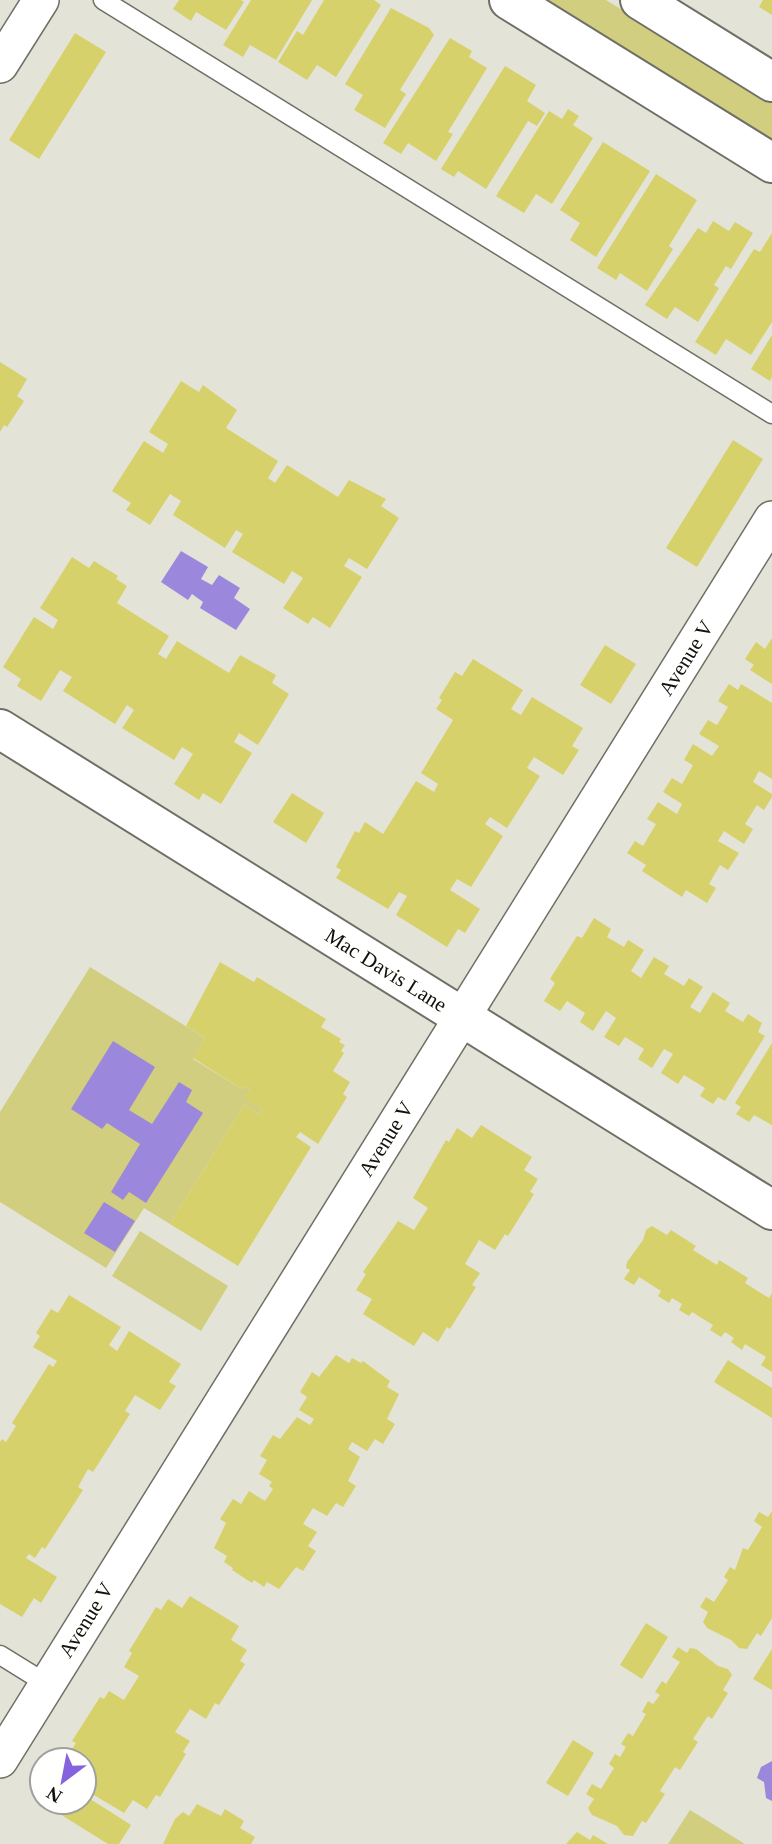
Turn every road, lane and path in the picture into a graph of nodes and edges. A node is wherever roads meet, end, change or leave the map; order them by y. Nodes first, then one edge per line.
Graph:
1 (41, 0) edge
2 (103, 0) edge
3 (509, 0) edge
4 (640, 0) edge
5 (0, 65) edge
6 (772, 82) edge
7 (772, 163) edge
8 (772, 414) edge
9 (772, 519) edge
10 (0, 729) edge
11 (462, 1018) junction
12 (772, 1210) edge
13 (0, 1655) edge
14 (47, 1684) junction
15 (0, 1760) edge

1 - 5 street
2 - 8 lane
3 - 7 street
4 - 6 street
9 - 11 street, Avenue V
10 - 11 street, Mac Davis Lane
11 - 12 street, Mac Davis Lane
11 - 14 street, Avenue V
13 - 14 lane
14 - 15 street, Avenue V

